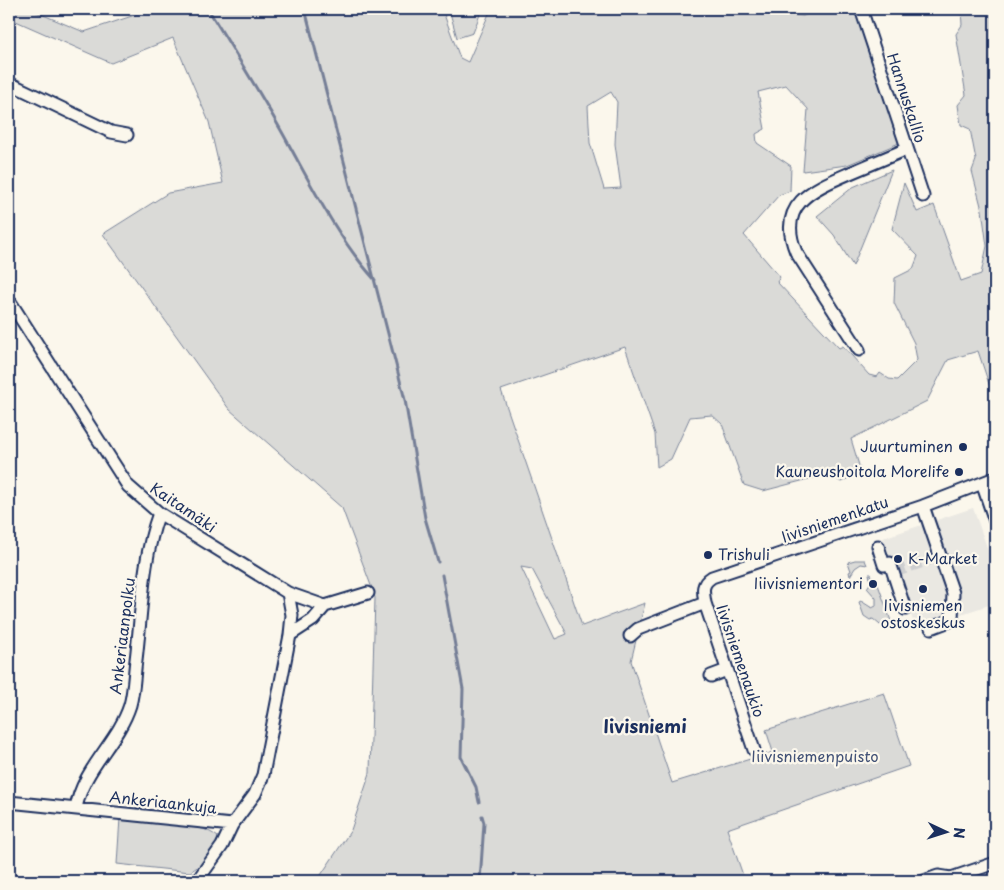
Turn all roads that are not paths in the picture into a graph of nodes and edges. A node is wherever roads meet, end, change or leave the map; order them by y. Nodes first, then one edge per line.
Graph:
1 (861, 9) edge
2 (9, 84) edge
3 (127, 135) dead end
4 (907, 149) junction
5 (923, 196) dead end
6 (9, 300) edge
7 (13, 318) edge
8 (859, 350) dead end
9 (995, 478) edge
10 (982, 483) junction
11 (923, 506) junction
12 (158, 513) junction
13 (995, 521) edge
14 (878, 546) dead end
15 (288, 593) junction
16 (368, 593) dead end
17 (705, 603) junction
18 (326, 606) junction
19 (905, 609) dead end
20 (931, 628) dead end
21 (290, 635) junction
22 (630, 636) dead end
23 (727, 670) junction
24 (711, 676) dead end
25 (754, 750) dead end
26 (9, 802) edge
27 (76, 809) junction
28 (232, 825) junction
29 (995, 863) edge
30 (958, 878) edge
31 (197, 881) edge
32 (924, 881) edge

1 - 4 street, Hannuskallio
2 - 3 street
4 - 5 street, Hannuskallio
4 - 8 street
6 - 7 street, Kaitamäki
7 - 12 street, Kaitamäki
9 - 10 street, Iivisniemenkatu
10 - 11 street, Iivisniemenkatu
10 - 13 street
11 - 17 street, Iivisniemenkatu
11 - 20 street
12 - 15 street, Kaitamäki
12 - 27 street, Ankeriaanpolku
14 - 19 street
15 - 18 street, Kaitamäki
15 - 21 street, Ankeriaankuja
16 - 18 street
17 - 22 street, Iivisniemenaukio
17 - 23 street, Iivisniemenaukio
18 - 21 street
21 - 28 street, Ankeriaankuja
23 - 24 street
23 - 25 street, Iivisniemenaukio
26 - 27 street, Ankeriaankuja
27 - 28 street, Ankeriaankuja
28 - 31 street
29 - 30 street
30 - 32 street

